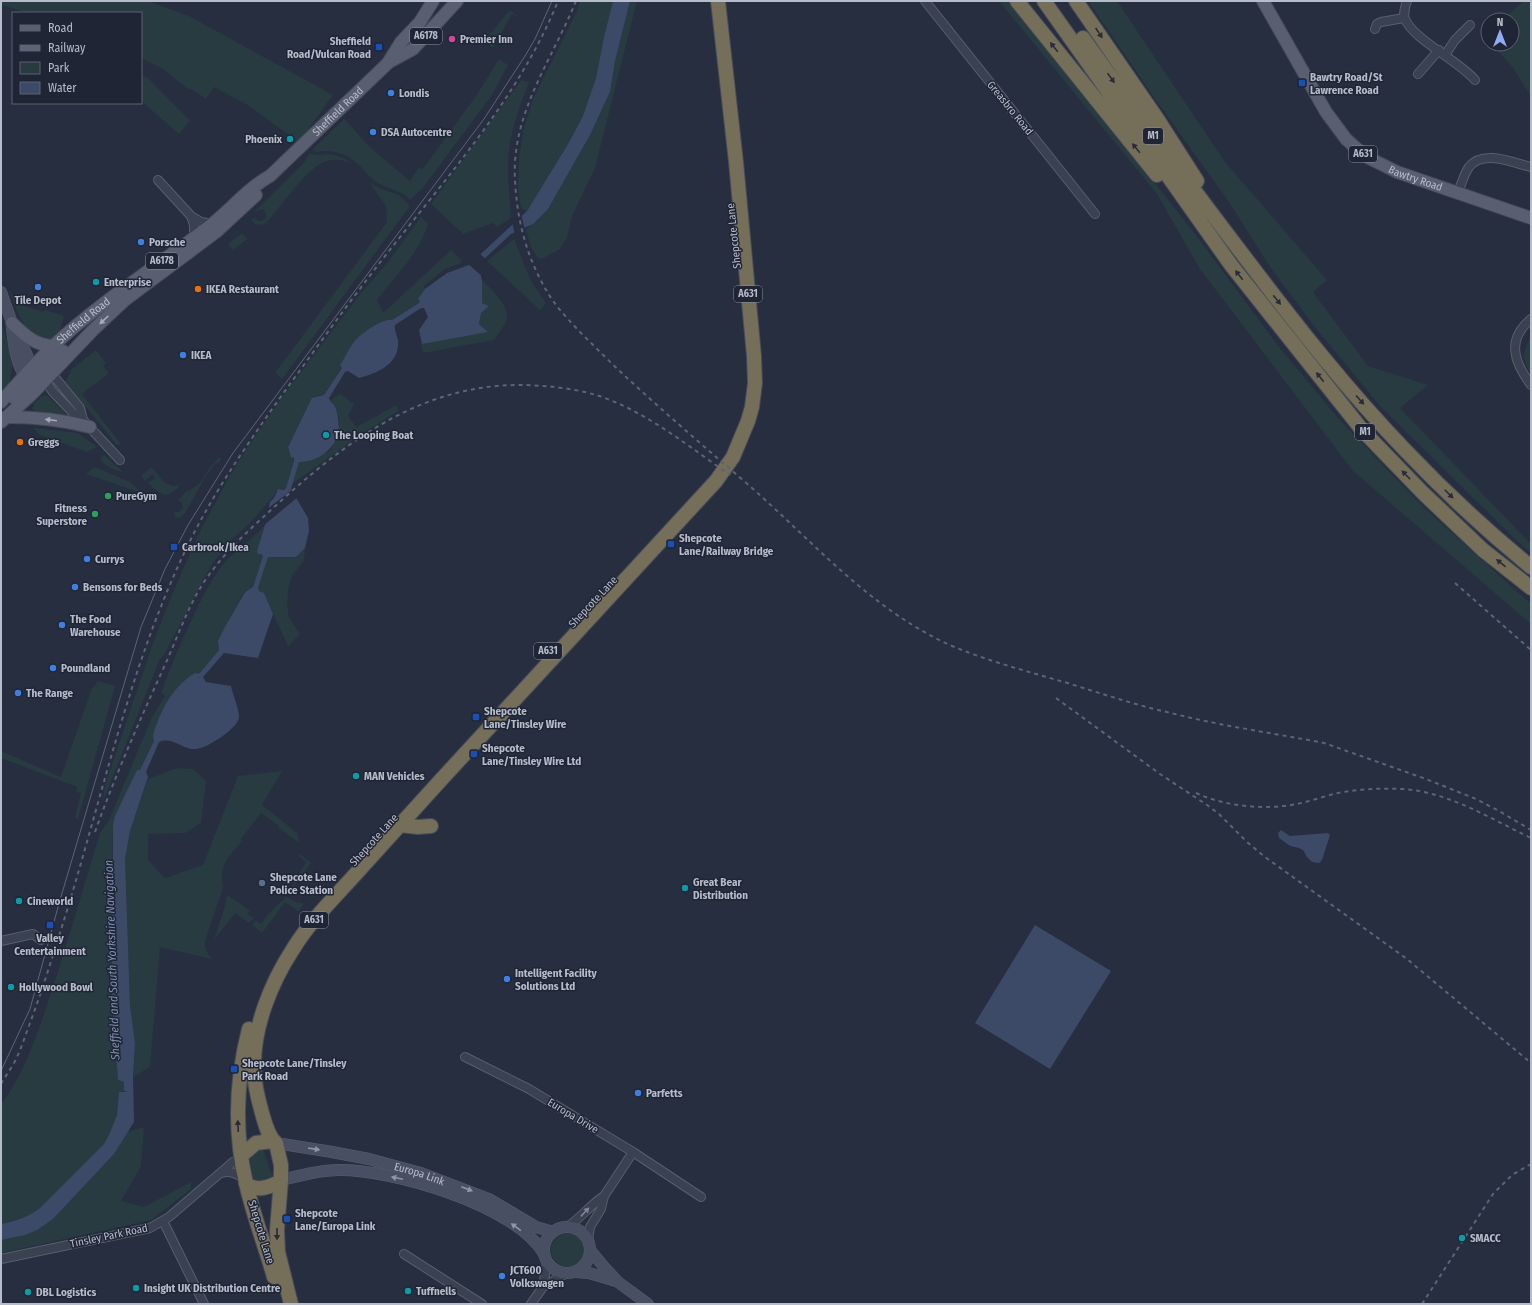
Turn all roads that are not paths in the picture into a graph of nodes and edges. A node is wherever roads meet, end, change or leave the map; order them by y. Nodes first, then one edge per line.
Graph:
1 (433, 1) edge
2 (457, 1) edge
3 (710, 1) edge
4 (718, 1) edge
5 (925, 1) edge
6 (1017, 1) edge
7 (1044, 1) edge
8 (1055, 1) edge
9 (1076, 1) edge
10 (1407, 1) edge
11 (1265, 2) edge
12 (1404, 18) junction
13 (1470, 25) dead end
14 (1375, 29) dead end
15 (1442, 52) junction
16 (388, 62) junction
17 (1418, 74) dead end
18 (1475, 80) dead end
19 (1531, 167) edge
20 (270, 176) junction
21 (158, 180) dead end
22 (1458, 193) junction
23 (1095, 214) dead end
24 (191, 216) junction
25 (1531, 218) edge
26 (213, 224) junction
27 (194, 238) junction
28 (1223, 253) junction
29 (1254, 268) junction
30 (1, 292) edge
31 (1531, 319) edge
32 (12, 323) junction
33 (53, 346) junction
34 (38, 373) junction
35 (1531, 385) edge
36 (1, 402) edge
37 (3, 416) edge
38 (86, 424) junction
39 (120, 460) dead end
40 (1531, 567) edge
41 (1531, 588) edge
42 (410, 806) junction
43 (400, 825) junction
44 (431, 826) dead end
45 (41, 940) dead end
46 (1, 941) edge
47 (254, 1032) junction
48 (465, 1057) dead end
49 (238, 1098) junction
50 (260, 1108) junction
51 (274, 1142) junction
52 (633, 1152) junction
53 (242, 1156) junction
54 (221, 1173) junction
55 (281, 1181) junction
56 (246, 1182) junction
57 (604, 1196) junction
58 (701, 1197) dead end
59 (163, 1221) junction
60 (567, 1227) junction
61 (553, 1232) junction
62 (589, 1245) junction
63 (404, 1254) dead end
64 (545, 1258) junction
65 (1, 1259) edge
66 (571, 1273) junction
67 (618, 1282) junction
68 (281, 1286) junction
69 (543, 1287) junction
70 (204, 1304) edge
71 (281, 1304) edge
72 (291, 1304) edge
73 (482, 1304) edge
74 (531, 1304) edge
75 (648, 1304) edge

1 - 16 main road, A6178
2 - 16 main road, A6178
3 - 42 highway, Shepcote Lane / A631
4 - 42 highway, Shepcote Lane / A631
5 - 23 street, Greasbro Road
28 -> 6 highway
7 - 28 highway, M1
8 -> 29 highway, M1
9 -> 29 highway, M1
10 - 12 street
11 - 22 main road, Bawtry Road / A631
12 - 14 street
12 - 15 street
13 - 15 street
15 - 17 street
15 - 18 street
16 - 20 main road, Sheffield Road / A6178
19 - 22 street
20 - 26 main road, Sheffield Road / A6178
20 -> 34 main road, Sheffield Road / A6178
21 - 24 street
22 - 25 main road, Bawtry Road / A631
24 - 26 street
24 - 27 street
26 - 27 main road, Sheffield Road / A6178
27 - 33 main road, Sheffield Road / A6178
41 -> 28 highway, M1
29 -> 40 highway, M1
30 - 32 street
31 - 35 street
32 - 33 main road
32 - 34 street
33 - 34 main road, Sheffield Road / A6178
34 - 36 main road, A6178
34 - 37 main road
34 - 37 main road, A6178
34 - 38 street
38 -> 37 main road
38 - 39 street
42 - 43 highway, Shepcote Lane / A631
42 - 47 highway, Shepcote Lane / A631
43 - 44 highway
43 - 47 highway, Shepcote Lane / A631
45 - 46 street
47 - 49 highway, Shepcote Lane / A631
47 - 50 highway, Shepcote Lane / A631
48 - 52 street, Europa Drive
49 - 50 highway
53 -> 49 highway, Shepcote Lane / A631
50 - 51 highway, Shepcote Lane / A631
51 - 53 highway
51 - 55 highway, Shepcote Lane
51 -> 61 street, Europa Link
52 - 57 street
52 - 58 street, Europa Drive
53 - 54 street, Tinsley Park Road
53 - 56 highway, Shepcote Lane
54 - 56 street
54 - 59 street, Tinsley Park Road
55 - 56 highway, Shepcote Lane
64 -> 55 street, Europa Link
55 -> 68 highway, Shepcote Lane
56 - 68 highway, Shepcote Lane
60 -> 57 street
57 - 62 street
59 - 65 street, Tinsley Park Road
59 - 70 street
60 - 61 street
60 - 62 street
61 - 64 street
62 - 66 street
62 - 67 street
63 - 73 street
64 - 66 street
64 - 69 street
66 - 67 street
66 - 69 street
67 - 75 street
68 - 71 highway, Shepcote Lane
68 - 72 highway, Shepcote Lane
69 - 74 street

